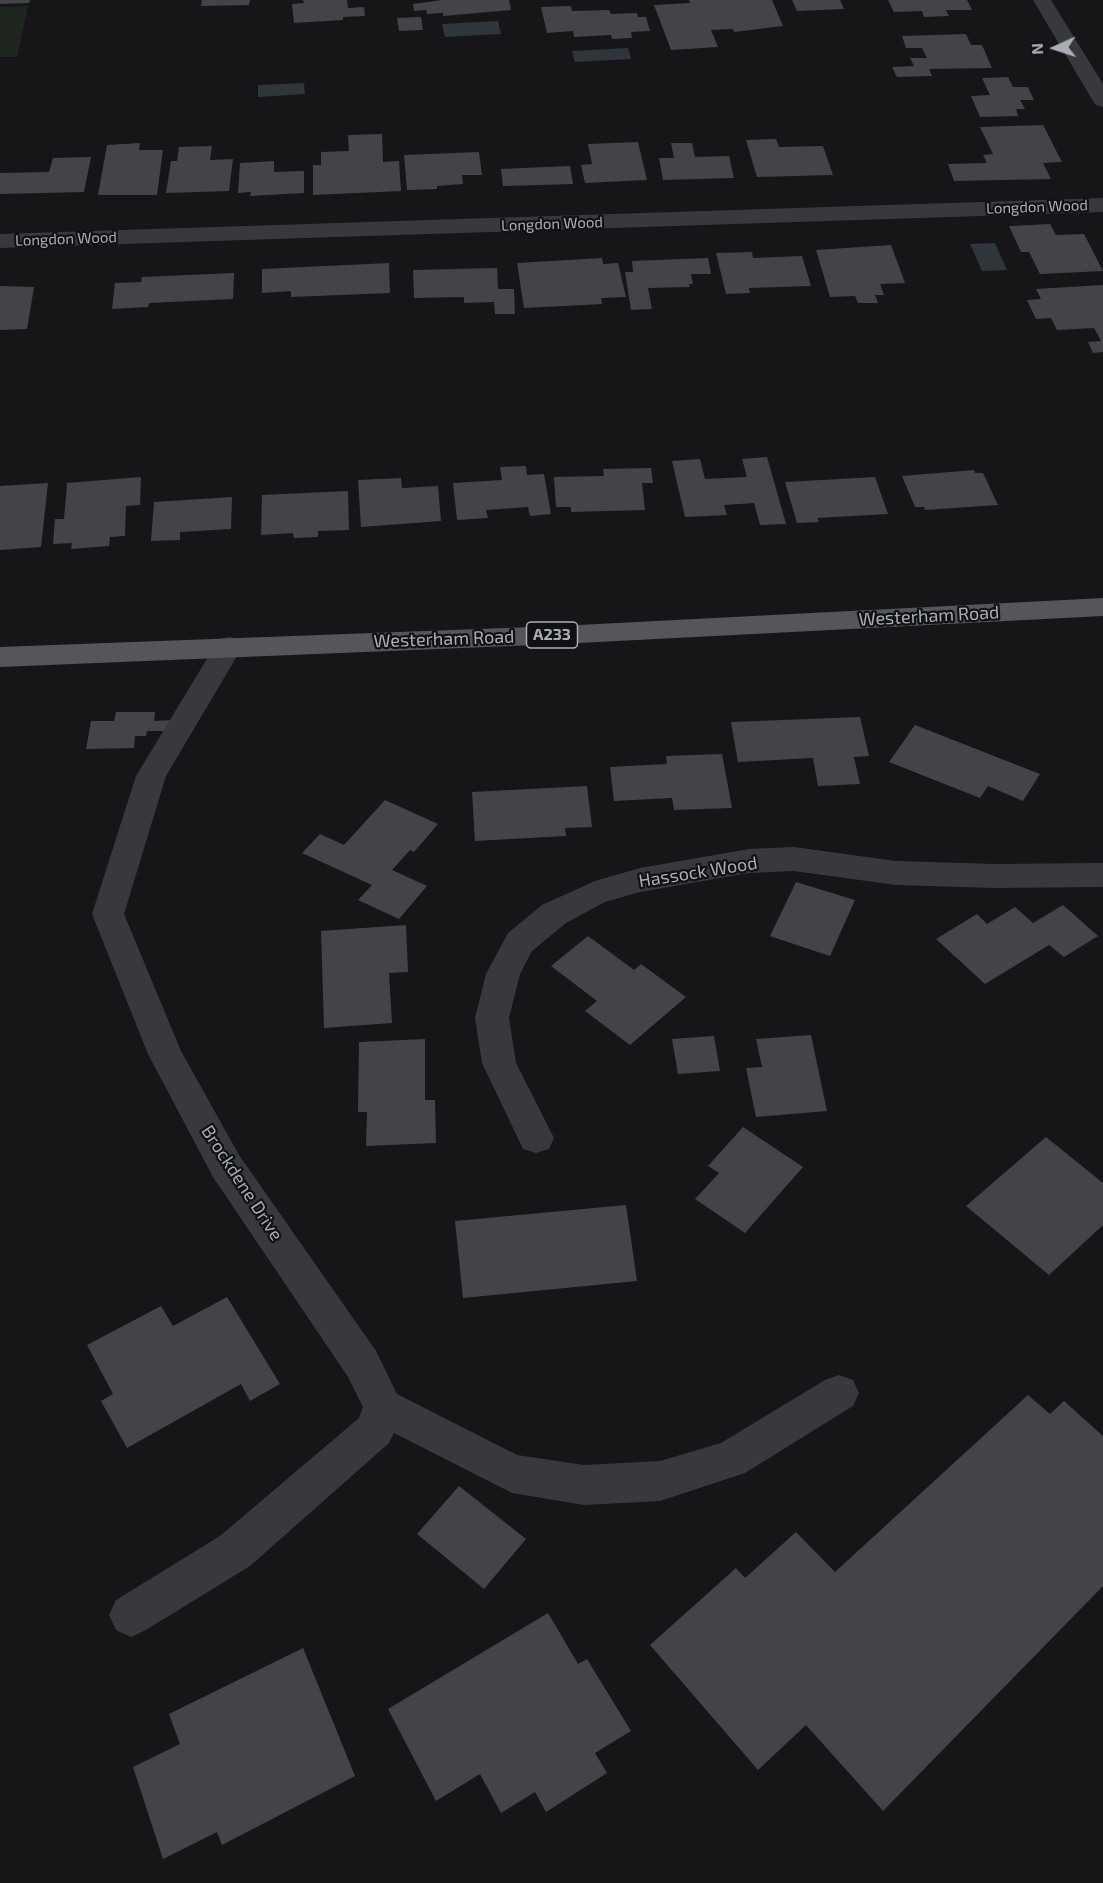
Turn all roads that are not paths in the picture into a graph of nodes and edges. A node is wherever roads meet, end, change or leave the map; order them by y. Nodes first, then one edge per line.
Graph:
1 (1042, 0) edge
2 (1103, 101) edge
3 (1103, 204) edge
4 (0, 242) edge
5 (1103, 607) edge
6 (229, 646) junction
7 (0, 657) edge
8 (1103, 875) edge
9 (536, 1138) dead end
10 (838, 1393) dead end
11 (383, 1407) junction
12 (131, 1615) dead end

1 - 2 street
3 - 4 street, Longdon Wood
5 - 6 main road, Westerham Road / A233
6 - 7 main road, Westerham Road / A233
6 - 11 street, Brockdene Drive
8 - 9 street, Hassock Wood
10 - 11 street
11 - 12 street

